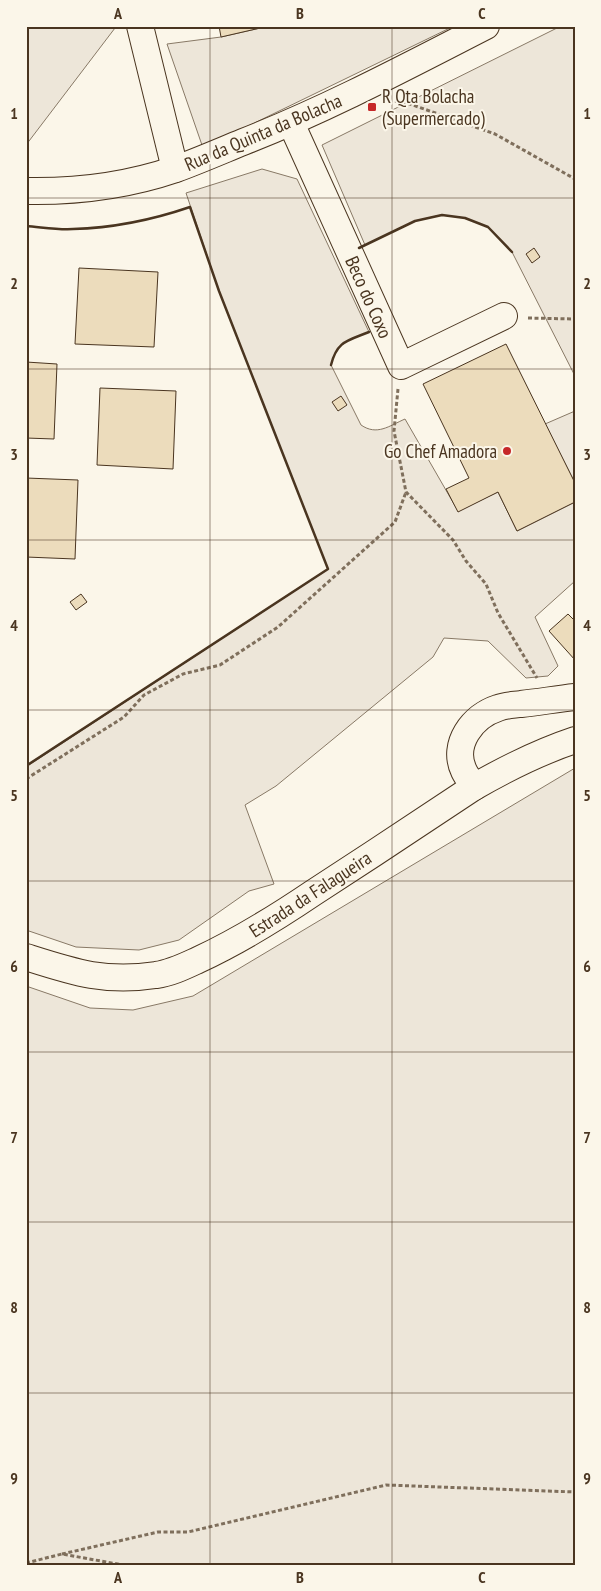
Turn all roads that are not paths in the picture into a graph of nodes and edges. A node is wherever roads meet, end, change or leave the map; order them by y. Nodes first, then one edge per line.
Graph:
1 (140, 26) edge
2 (486, 26) edge
3 (291, 123) junction
4 (175, 169) junction
5 (26, 191) edge
6 (504, 316) road end
7 (562, 699) edge
8 (575, 740) edge
9 (474, 788) junction
10 (26, 956) edge

1 - 4 street
2 - 3 street, Rua da Quinta da Bolacha
3 - 4 street, Rua da Quinta da Bolacha
3 - 6 street, Beco do Coxo
4 - 5 street, Rua da Quinta da Bolacha
7 - 9 street
8 - 9 street, Estrada da Falagueira
9 - 10 street, Estrada da Falagueira

